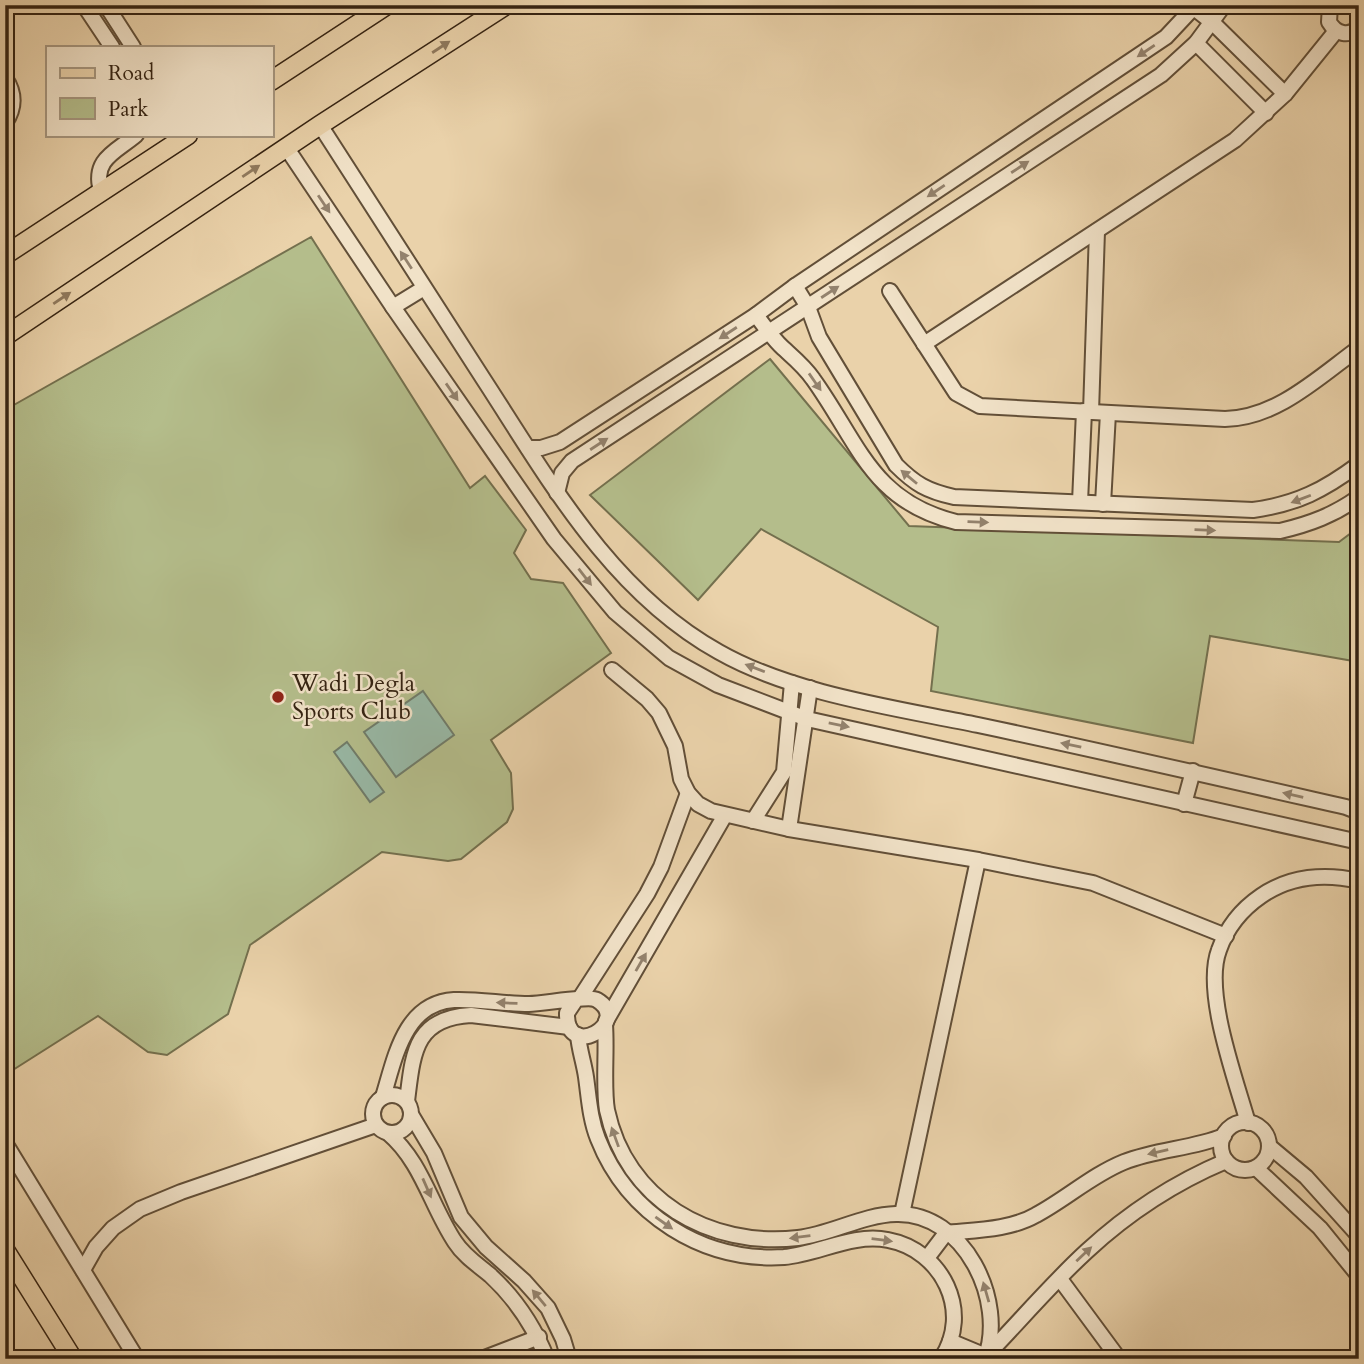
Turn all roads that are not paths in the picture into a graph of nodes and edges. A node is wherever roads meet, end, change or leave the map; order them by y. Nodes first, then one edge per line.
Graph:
1 (84, 5) edge
2 (106, 5) edge
3 (387, 5) edge
4 (506, 5) edge
5 (1224, 5) edge
6 (1330, 5) edge
7 (1195, 7) edge
8 (1213, 23) junction
9 (1359, 29) edge
10 (1336, 31) junction
11 (1196, 43) junction
12 (111, 46) edge
13 (132, 46) edge
14 (5, 78) edge
15 (273, 79) edge
16 (1285, 94) junction
17 (1266, 113) junction
18 (5, 123) edge
19 (320, 125) junction
20 (135, 136) edge
21 (186, 136) edge
22 (286, 147) junction
23 (101, 191) junction
24 (1097, 231) junction
25 (5, 255) edge
26 (795, 286) junction
27 (424, 288) junction
28 (890, 290) dead end
29 (393, 307) junction
30 (808, 307) junction
31 (756, 315) junction
32 (769, 333) junction
33 (5, 336) edge
34 (924, 344) junction
35 (1359, 348) edge
36 (1087, 411) junction
37 (1108, 413) junction
38 (528, 448) junction
39 (1359, 464) edge
40 (557, 493) junction
41 (1359, 497) edge
42 (1080, 502) junction
43 (1103, 504) junction
44 (612, 670) dead end
45 (792, 683) junction
46 (810, 688) junction
47 (788, 713) junction
48 (807, 719) junction
49 (1193, 771) junction
50 (688, 793) junction
51 (1184, 804) junction
52 (1359, 812) edge
53 (725, 814) junction
54 (754, 821) junction
55 (789, 829) junction
56 (1359, 842) edge
57 (978, 860) junction
58 (1359, 881) edge
59 (1226, 936) junction
60 (578, 1000) junction
61 (606, 1023) junction
62 (573, 1031) junction
63 (383, 1097) junction
64 (407, 1101) junction
65 (412, 1116) junction
66 (1248, 1123) junction
67 (382, 1129) junction
68 (1224, 1136) junction
69 (5, 1143) edge
70 (1269, 1146) junction
71 (1226, 1161) junction
72 (1256, 1168) junction
73 (902, 1214) junction
74 (461, 1217) junction
75 (444, 1223) junction
76 (946, 1233) junction
77 (1359, 1236) edge
78 (753, 1238) junction
79 (5, 1250) edge
80 (752, 1255) junction
81 (927, 1258) junction
82 (83, 1270) junction
83 (1359, 1276) edge
84 (1059, 1279) junction
85 (538, 1337) junction
86 (950, 1341) junction
87 (986, 1357) edge
88 (73, 1359) edge
89 (137, 1359) edge
90 (482, 1359) edge
91 (547, 1359) edge
92 (569, 1359) edge
93 (941, 1359) edge
94 (1119, 1359) edge

1 - 12 street
2 - 13 street
3 - 15 main road
19 -> 4 main road
5 - 8 street
6 - 10 street
7 - 8 street
7 -> 26 street
8 - 11 street
8 - 16 street
9 - 10 street
10 - 16 street
11 - 17 street
30 -> 11 street
14 - 18 street
16 - 17 street
17 - 24 street
19 - 22 main road
27 -> 19 street
20 - 23 street
21 - 23 main road
22 -> 29 street
33 -> 22 main road
23 - 25 main road
24 - 34 street
24 - 36 street
26 - 30 street
26 - 31 street
27 - 29 street
27 - 38 street
28 - 34 street
29 -> 47 street
30 - 32 street
42 -> 30 street
31 - 32 street
31 -> 38 street
40 -> 32 street
32 -> 41 street
34 - 36 street
35 - 37 street
36 - 37 street
36 - 42 street
37 - 43 street
38 - 40 street
39 -> 43 street
45 -> 40 street
42 - 43 street
44 - 50 street
45 - 46 street
45 - 47 street
46 - 48 street
49 -> 46 street
47 - 48 street
47 - 54 street
48 -> 51 street
48 - 55 street
49 - 51 street
52 -> 49 street
50 - 53 street
50 - 60 street
51 - 56 street
53 - 54 street
61 -> 53 street
54 - 55 street
55 - 57 street
57 - 59 street
57 - 73 street
58 - 59 street
59 - 66 street
60 - 61 street
60 - 62 street
60 -> 63 street
61 - 62 street
78 -> 61 street
62 - 64 street
62 -> 80 street
63 - 64 street
63 - 67 street
64 - 65 street
65 - 67 street
65 - 74 street
66 - 68 street
66 - 70 street
67 -> 75 street
67 - 82 street
68 - 71 street
68 -> 76 street
69 - 82 street
70 - 72 street
70 - 77 street
71 - 72 street
84 -> 71 street
72 - 83 street
73 - 76 street
73 -> 78 street
74 - 75 street
92 -> 74 street
75 - 85 street
76 - 81 street
87 -> 76 street
78 - 80 street
79 - 88 main road
80 -> 81 street
81 - 86 street
82 - 89 street
84 - 87 street
84 - 94 street
85 - 90 street
85 - 91 street
86 - 87 street
86 - 93 street

